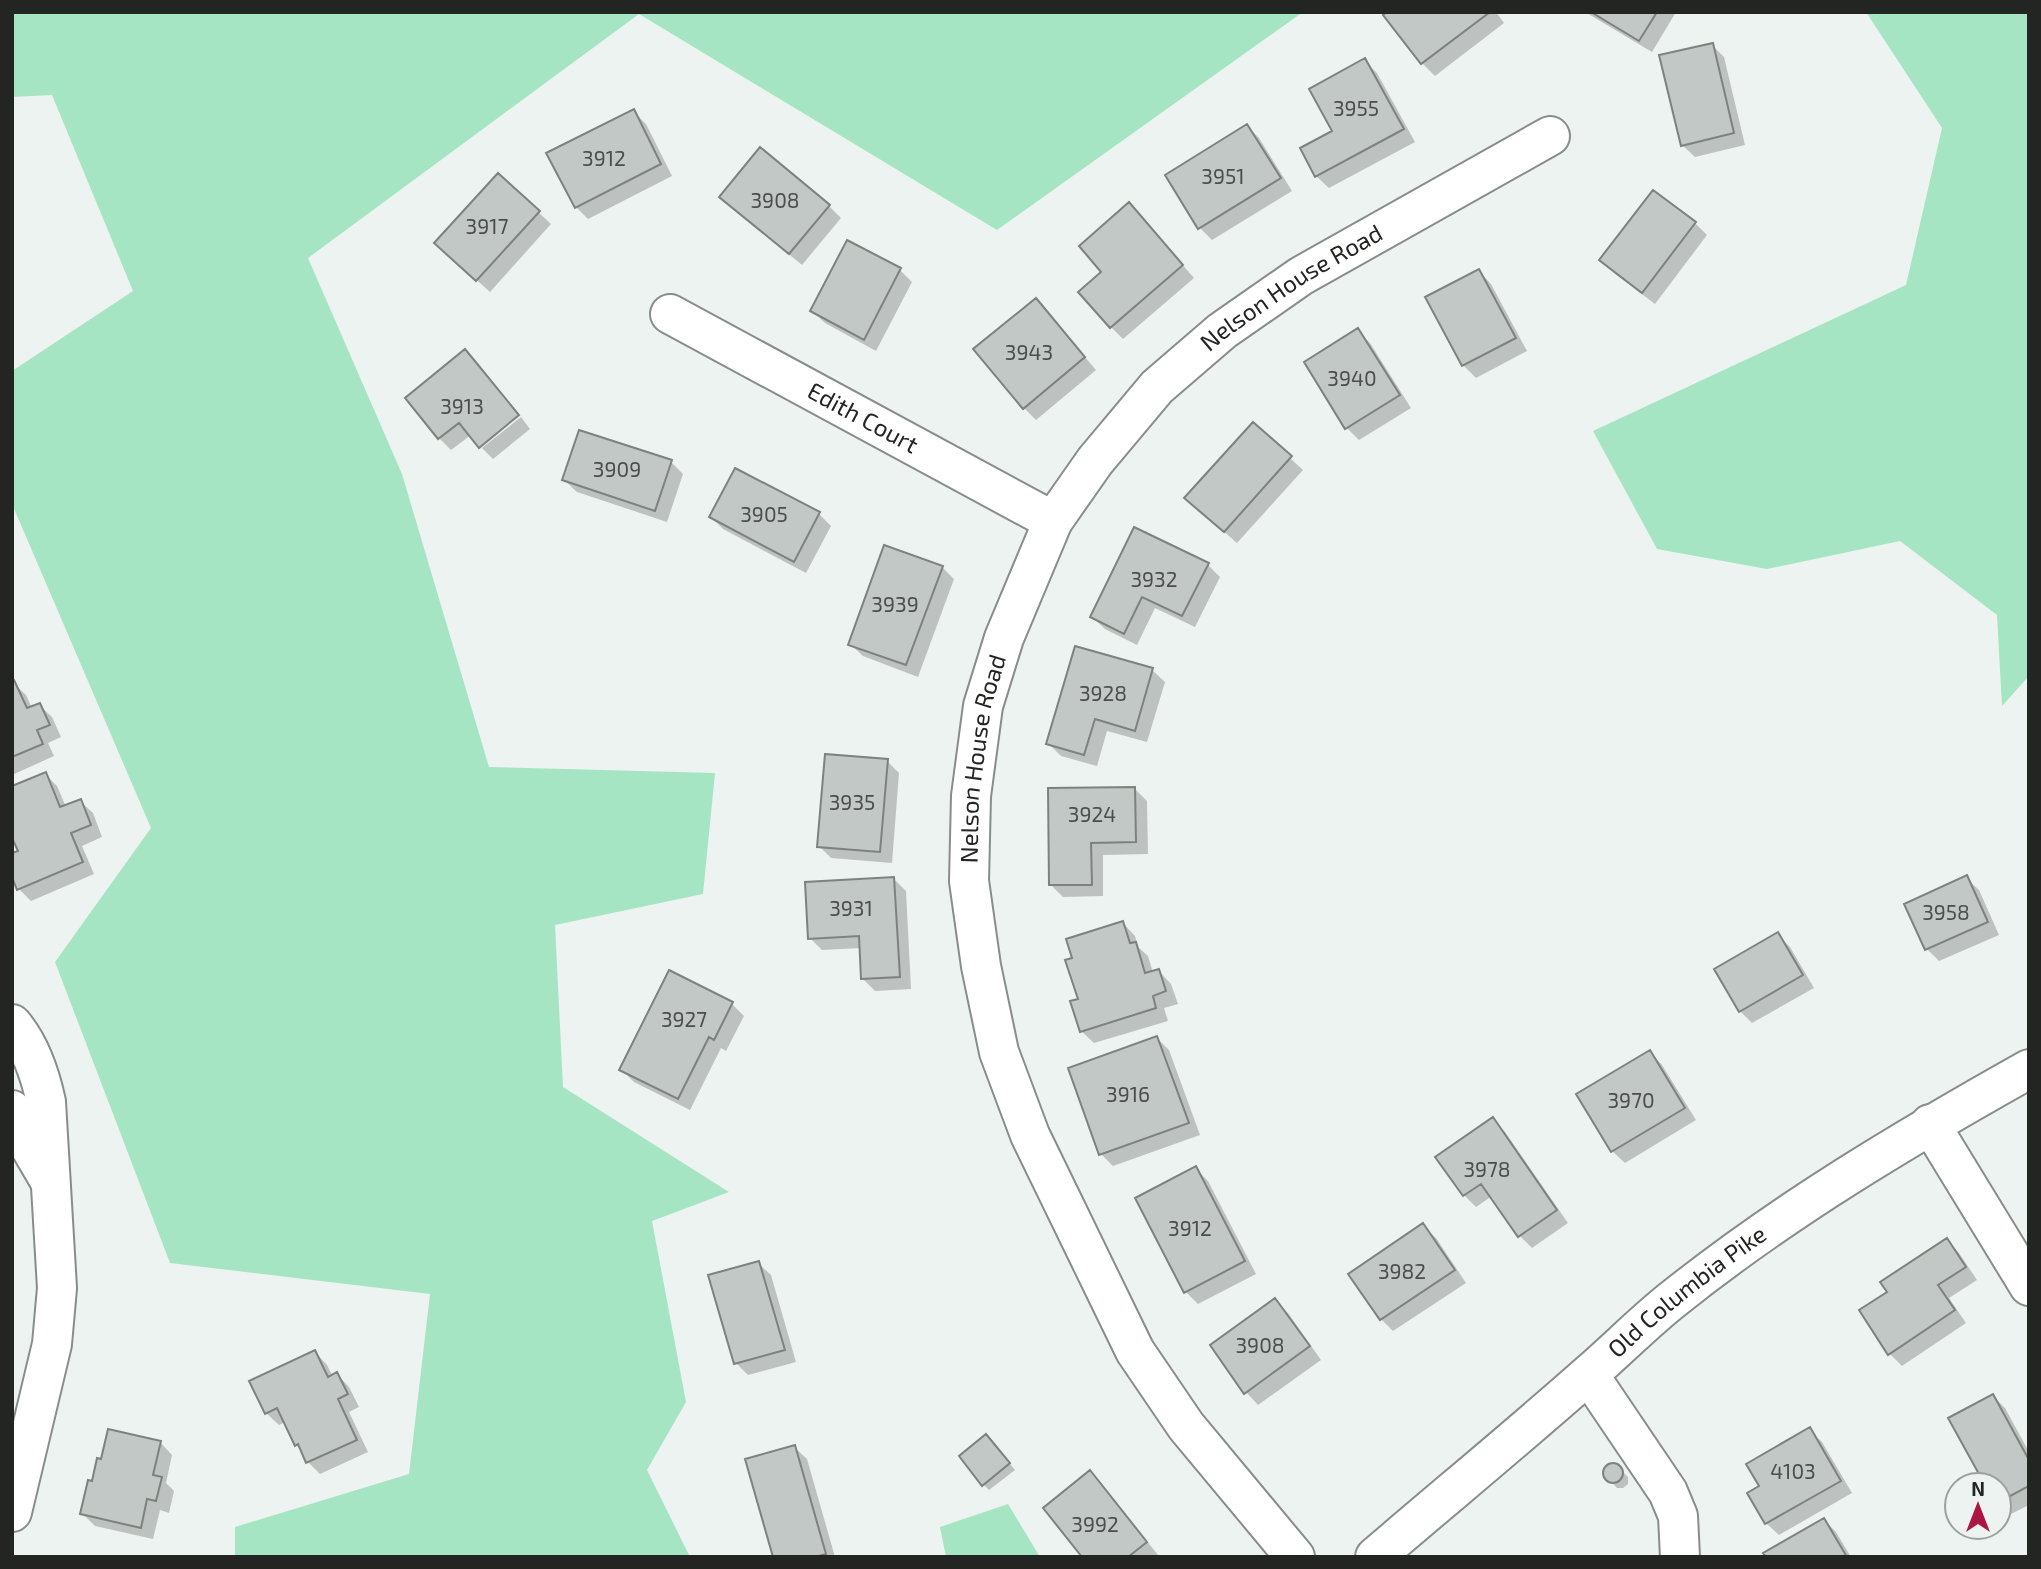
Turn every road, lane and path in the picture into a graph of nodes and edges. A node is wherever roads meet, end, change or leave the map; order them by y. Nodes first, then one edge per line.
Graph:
1 (1550, 136) dead end
2 (670, 314) dead end
3 (1053, 522) junction
4 (12, 1024) edge
5 (2029, 1069) edge
6 (12, 1110) edge
7 (1930, 1124) junction
8 (49, 1180) junction
9 (2029, 1286) edge
10 (1589, 1375) junction
11 (12, 1512) edge
12 (1295, 1557) edge
13 (1374, 1557) edge
14 (1680, 1557) edge

1 - 3 street, Nelson House Road
2 - 3 street, Edith Court
3 - 12 street, Nelson House Road
4 - 8 street
5 - 7 street, Old Columbia Pike
6 - 8 street
7 - 9 street
7 - 10 street, Old Columbia Pike
8 - 11 street
10 - 13 street, Old Columbia Pike
10 - 14 street

